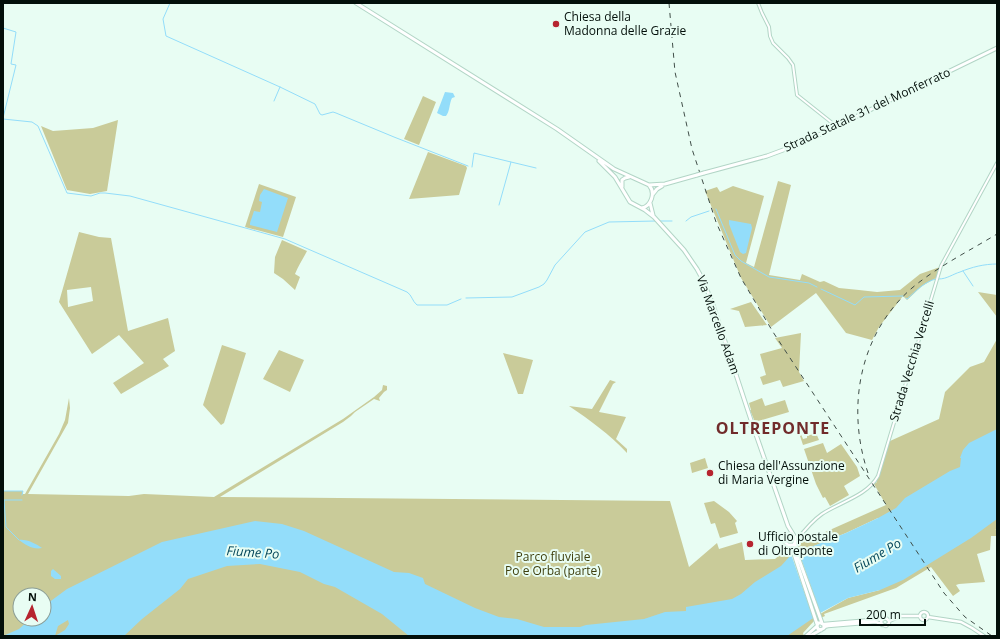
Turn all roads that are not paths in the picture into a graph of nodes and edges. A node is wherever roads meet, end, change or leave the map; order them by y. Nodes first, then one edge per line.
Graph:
1 (356, 3) edge
2 (758, 3) edge
3 (997, 48) edge
4 (836, 126) junction
5 (595, 157) junction
6 (997, 162) edge
7 (630, 177) junction
8 (665, 184) junction
9 (649, 185) junction
10 (623, 189) junction
11 (652, 196) junction
12 (650, 201) junction
13 (642, 208) junction
14 (655, 219) junction
15 (788, 526) junction
16 (802, 534) junction
17 (794, 535) junction
18 (786, 536) junction
19 (796, 544) junction
20 (789, 547) junction
21 (920, 616) junction
22 (928, 617) junction
23 (883, 619) junction
24 (889, 621) junction
25 (818, 622) junction
26 (823, 625) junction
27 (882, 625) junction
28 (821, 630) junction
29 (806, 636) edge
30 (810, 636) edge
31 (984, 636) edge

1 - 5 main road
2 - 4 street
3 - 4 main road, Strada Statale 31 del Monferrato
4 - 8 main road, Strada Statale 31 del Monferrato, bridge
5 - 7 main road
5 - 10 main road
6 - 16 street, Strada Vecchia Vercelli
7 - 9 main road
7 - 10 main road
8 - 9 main road, Strada Statale 31 del Monferrato
8 - 11 main road, Strada Statale 31 del Monferrato
9 - 11 main road
10 - 13 main road
11 - 12 main road
12 - 13 main road
12 - 14 main road, Via Marcello Adam
13 - 14 main road, Via Marcello Adam
14 - 15 main road, Via Marcello Adam
15 - 17 main road, Via Marcello Adam
15 - 18 main road
16 - 17 street, Strada Vecchia Vercelli
16 - 19 street, Strada Vecchia Vercelli
17 - 18 main road
17 - 19 main road, Via Marcello Adam
18 - 20 main road
19 - 20 main road
19 - 25 main road, Via Marcello Adam
20 - 25 main road
21 - 22 main road
21 - 22 main road
21 - 24 main road
22 - 31 main road
23 - 24 main road
23 - 26 main road
23 - 27 main road
24 - 27 main road
25 - 26 main road
25 - 28 main road
25 - 29 main road
26 - 27 main road
26 - 28 main road
28 - 30 main road

